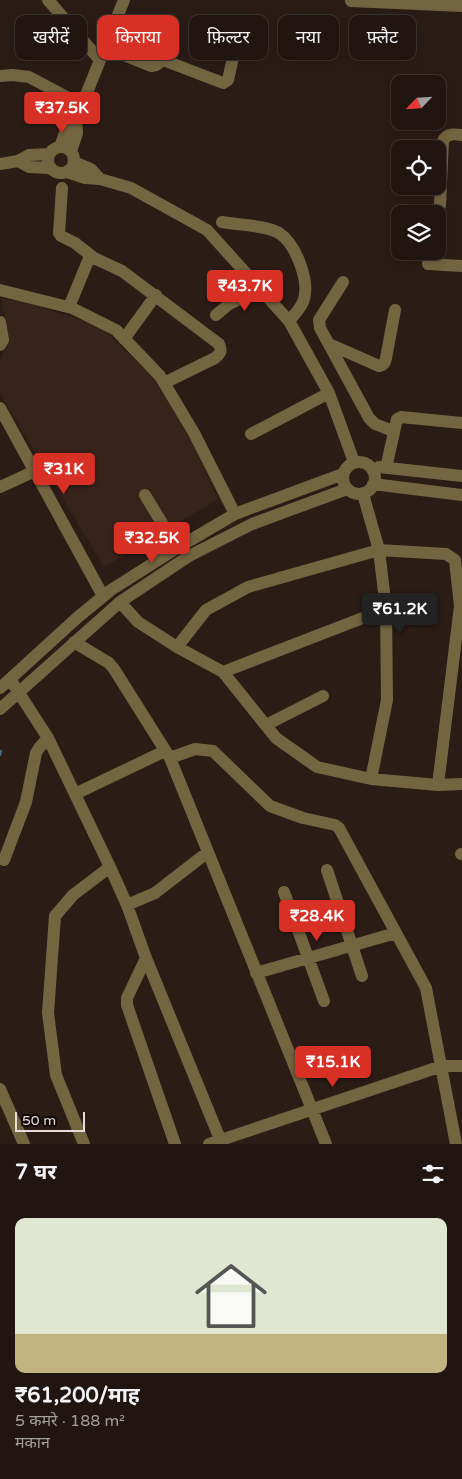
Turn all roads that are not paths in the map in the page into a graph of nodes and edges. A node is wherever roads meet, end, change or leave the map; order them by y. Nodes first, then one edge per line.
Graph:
1 (48, 0) edge
2 (124, 0) edge
3 (351, 1) dead end
4 (462, 6) edge
5 (117, 15) edge
6 (97, 49) edge
7 (98, 60) edge
8 (128, 60) edge
9 (163, 60) edge
10 (163, 60) edge
11 (232, 60) edge
12 (0, 76) edge
13 (82, 105) junction
14 (462, 134) edge
15 (64, 157) junction
16 (18, 161) junction
17 (0, 164) edge
18 (50, 168) junction
19 (62, 188) dead end
20 (440, 205) dead end
21 (222, 222) dead end
22 (90, 256) junction
23 (428, 264) dead end
24 (462, 266) edge
25 (343, 282) dead end
26 (261, 289) junction
27 (0, 290) edge
28 (156, 295) junction
29 (69, 307) junction
30 (395, 310) dead end
31 (216, 315) dead end
32 (289, 321) junction
33 (0, 322) edge
34 (124, 339) junction
35 (329, 344) junction
36 (0, 345) edge
37 (164, 383) junction
38 (329, 394) junction
39 (0, 408) edge
40 (462, 423) edge
41 (393, 431) junction
42 (252, 434) dead end
43 (354, 462) junction
44 (369, 465) junction
45 (386, 468) junction
46 (35, 472) junction
47 (343, 474) junction
48 (462, 476) edge
49 (374, 484) junction
50 (0, 487) edge
51 (348, 489) junction
52 (362, 494) junction
53 (146, 495) dead end
54 (462, 495) edge
55 (235, 514) junction
56 (178, 548) junction
57 (379, 550) junction
58 (459, 560) edge
59 (103, 596) junction
60 (120, 602) junction
61 (386, 609) junction
62 (74, 642) junction
63 (177, 647) junction
64 (223, 672) junction
65 (5, 684) edge
66 (18, 692) junction
67 (323, 696) dead end
68 (0, 708) edge
69 (266, 725) junction
70 (48, 738) junction
71 (168, 754) junction
72 (371, 780) junction
73 (462, 784) edge
74 (438, 785) junction
75 (75, 794) junction
76 (208, 852) junction
77 (4, 860) dead end
78 (110, 867) junction
79 (327, 870) dead end
80 (284, 892) dead end
81 (127, 905) junction
82 (396, 932) junction
83 (352, 944) junction
84 (146, 958) junction
85 (308, 958) junction
86 (256, 973) junction
87 (362, 976) dead end
88 (324, 1001) dead end
89 (442, 1066) junction
90 (462, 1066) edge
91 (0, 1089) edge
92 (312, 1110) junction
93 (217, 1143) edge
94 (24, 1144) edge
95 (84, 1144) edge
96 (175, 1144) edge
97 (326, 1144) edge
98 (456, 1144) edge

1 - 6 street
2 - 5 street
3 - 4 street
7 - 13 street
8 - 9 street
10 - 11 street
12 - 13 street
13 - 15 street
14 - 20 street
15 - 16 street
15 - 18 street
15 - 18 street
15 - 26 street
16 - 17 street
16 - 18 street
19 - 22 street
21 - 32 street
22 - 28 street
22 - 29 street
23 - 24 street
25 - 35 street
26 - 31 street
26 - 32 street
27 - 29 street
28 - 34 street
28 - 37 street
29 - 34 street
30 - 35 street
32 - 38 street
33 - 36 street
34 - 37 street
35 - 41 street
37 - 55 street
38 - 42 street
38 - 43 street
39 - 46 street
40 - 41 street
41 - 45 street
43 - 44 street
43 - 47 street
44 - 45 street
44 - 49 street
45 - 48 street
46 - 50 street
46 - 59 street
47 - 51 street
47 - 55 street
49 - 52 street
49 - 54 street
51 - 52 street
51 - 60 street
52 - 57 street
53 - 56 street
55 - 56 street
56 - 59 street
57 - 58 street
57 - 61 street
57 - 63 street
58 - 74 street
59 - 65 street
60 - 62 street
60 - 63 street
61 - 64 street
61 - 72 street
62 - 66 street
62 - 71 street
63 - 64 street
64 - 69 street
65 - 66 street
66 - 68 street
66 - 70 street
67 - 69 street
69 - 72 street
70 - 75 street
70 - 77 street
71 - 75 street
71 - 76 street
71 - 82 street
72 - 74 street
73 - 74 street
75 - 78 street
76 - 81 street
76 - 86 street
78 - 81 street
78 - 95 street
79 - 83 street
80 - 85 street
81 - 84 street
82 - 83 street
82 - 89 street
83 - 85 street
83 - 87 street
84 - 93 street
84 - 96 street
85 - 86 street
85 - 88 street
86 - 92 street
89 - 90 street
89 - 92 street
89 - 98 street
91 - 94 street
92 - 93 street
92 - 97 street

